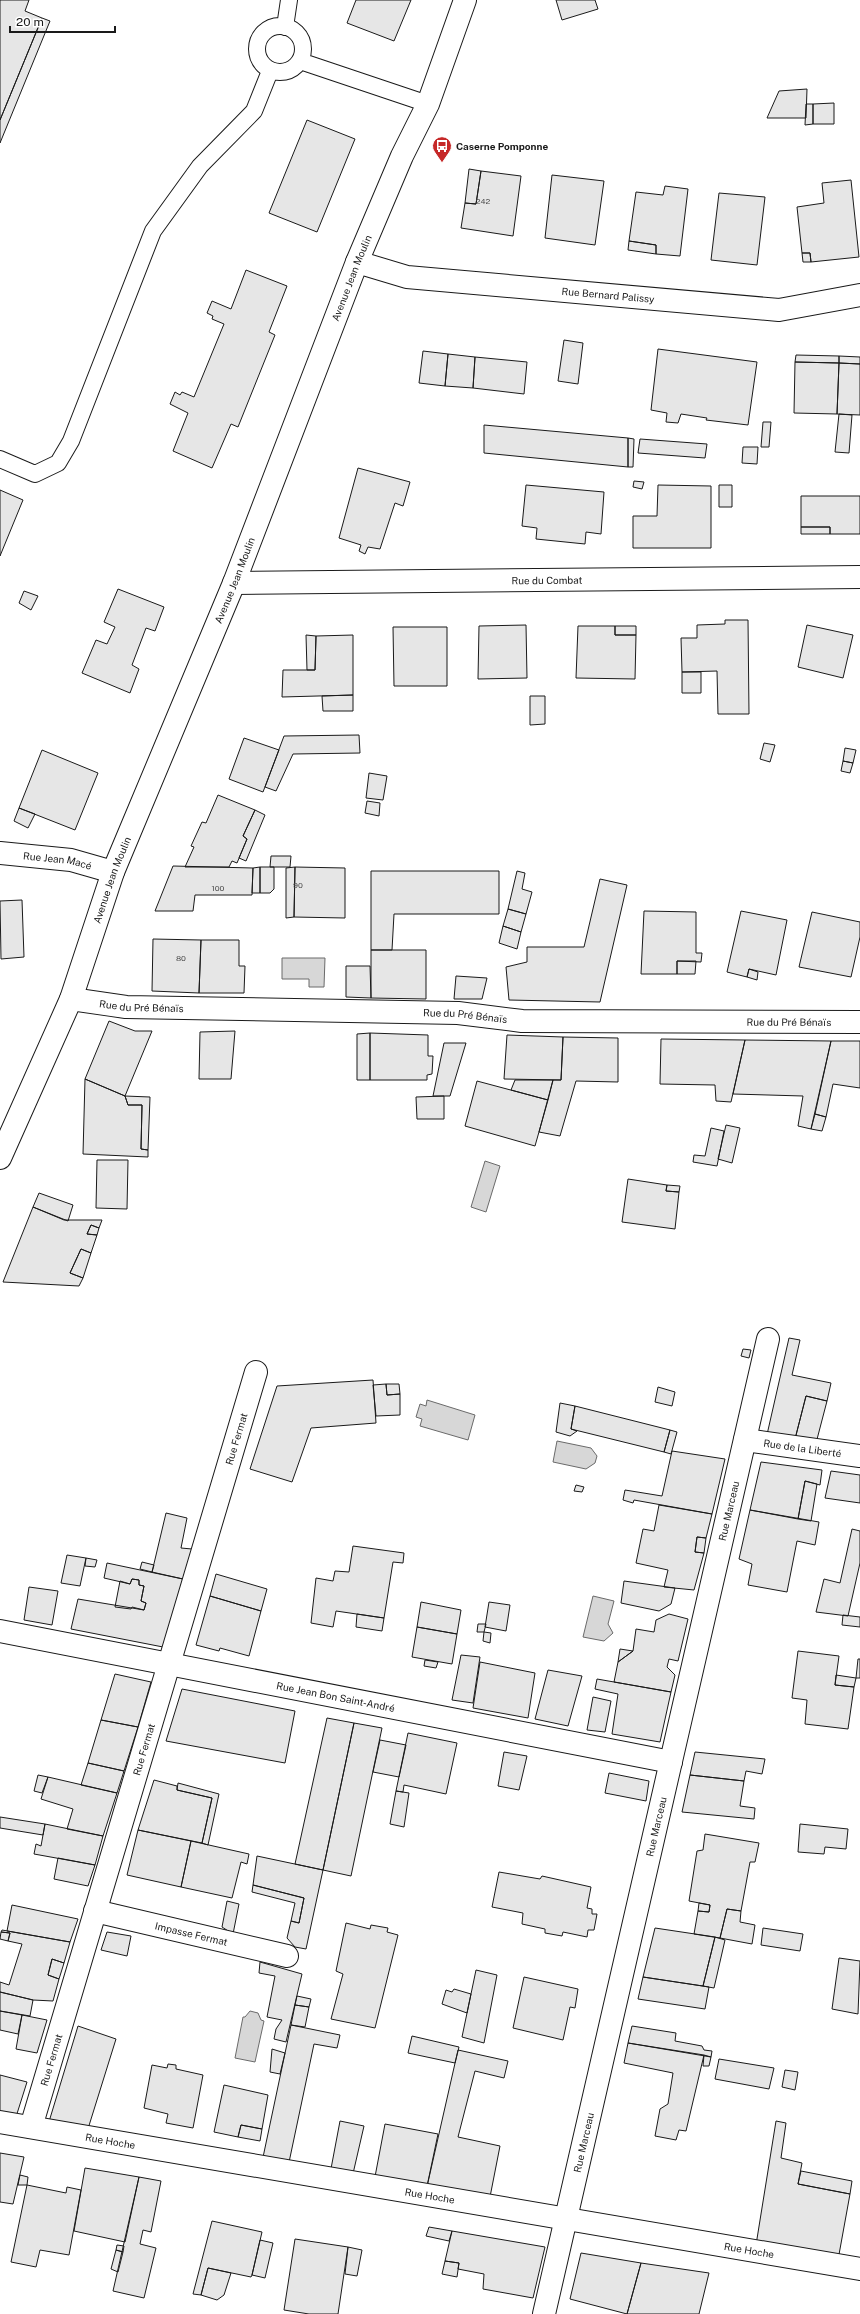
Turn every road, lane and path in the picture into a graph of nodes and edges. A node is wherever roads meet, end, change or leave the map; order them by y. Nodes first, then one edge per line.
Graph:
1 (289, 0) edge
2 (465, 0) edge
3 (285, 27) junction
4 (300, 61) junction
5 (270, 71) junction
6 (428, 104) junction
7 (357, 262) junction
8 (860, 295) edge
9 (0, 459) edge
10 (860, 576) edge
11 (234, 583) junction
12 (0, 853) edge
13 (113, 872) junction
14 (71, 999) junction
15 (860, 1022) edge
16 (0, 1158) edge
17 (768, 1339) dead end
18 (256, 1372) dead end
19 (745, 1440) junction
20 (860, 1456) edge
21 (0, 1631) edge
22 (169, 1665) junction
23 (671, 1762) junction
24 (95, 1911) junction
25 (287, 1956) dead end
26 (0, 2122) edge
27 (31, 2127) junction
28 (567, 2219) junction
29 (860, 2269) edge
30 (544, 2314) edge

1 - 3 lane
2 - 6 street, Avenue Jean Moulin
3 - 4 lane
3 - 5 lane
4 - 5 lane
4 - 6 lane
5 - 9 lane
6 - 7 street, Avenue Jean Moulin
7 - 8 street, Rue Bernard Palissy
7 - 11 street, Avenue Jean Moulin
10 - 11 street, Rue du Combat
11 - 13 street, Avenue Jean Moulin
12 - 13 street, Rue Jean Macé
13 - 14 street, Avenue Jean Moulin
14 - 15 street, Rue du Pré Bénaïs
14 - 16 street, Avenue Jean Moulin
17 - 19 street, Rue Marceau
18 - 22 street, Rue Fermat
19 - 20 street, Rue de la Liberté
19 - 23 street, Rue Marceau
21 - 22 street, Rue Jean Bon Saint-André
22 - 23 street, Rue Jean Bon Saint-André
22 - 24 street, Rue Fermat
23 - 28 street, Rue Marceau
24 - 25 street, Impasse Fermat
24 - 27 street, Rue Fermat
26 - 27 street, Rue Hoche
27 - 28 street, Rue Hoche
28 - 29 street, Rue Hoche
28 - 30 street, Rue Marceau

